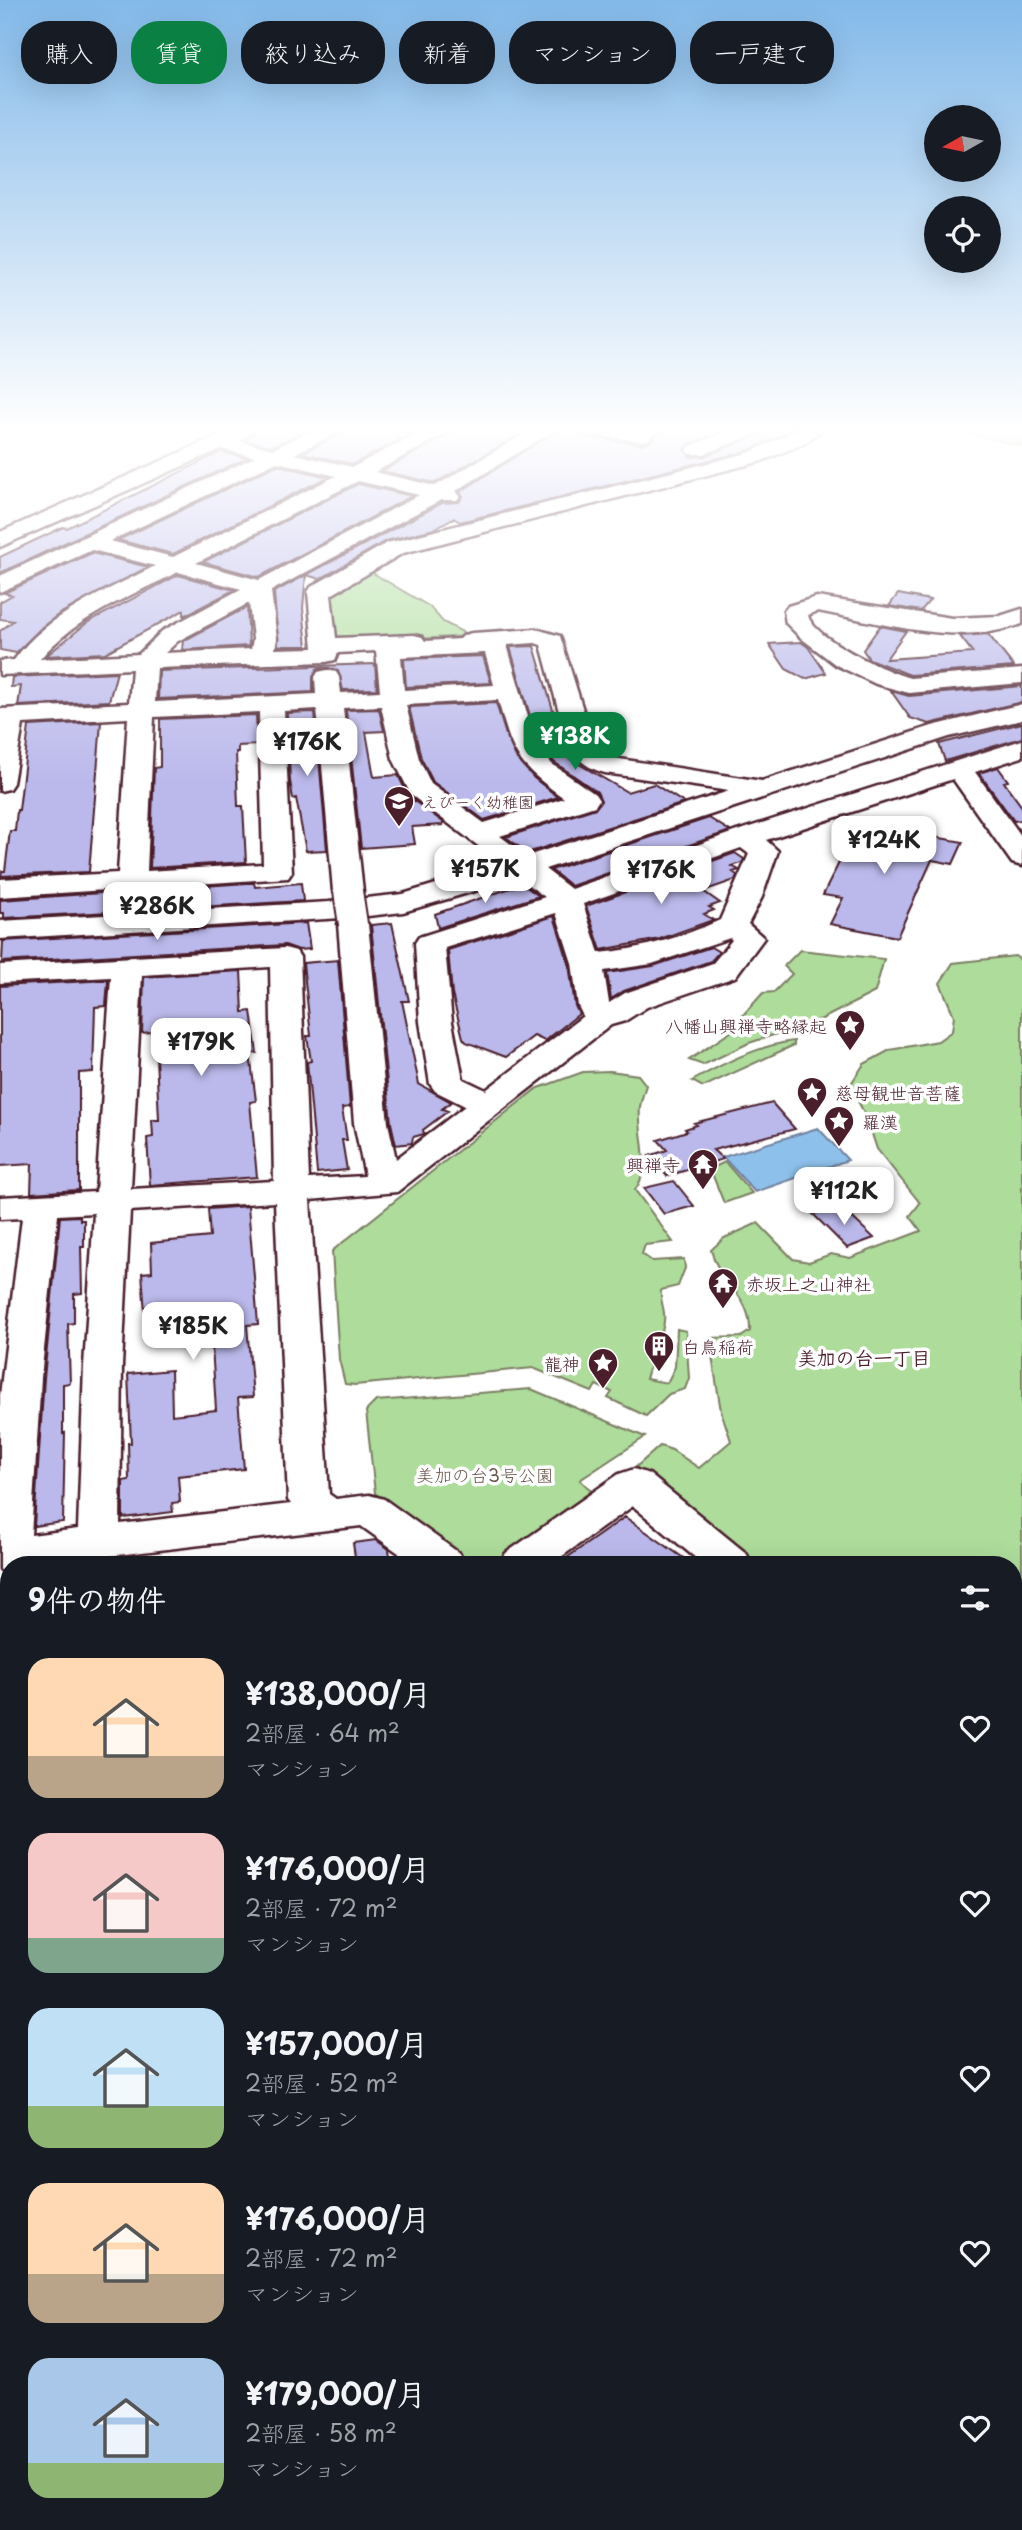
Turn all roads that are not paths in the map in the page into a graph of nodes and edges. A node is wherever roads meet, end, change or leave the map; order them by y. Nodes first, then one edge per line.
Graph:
1 (85, 546) edge
2 (104, 546) edge
3 (210, 546) edge
4 (338, 546) edge
5 (403, 546) edge
6 (174, 564) junction
7 (288, 573) junction
8 (0, 585) edge
9 (330, 585) junction
10 (259, 588) junction
11 (1018, 626) edge
12 (262, 656) junction
13 (11, 667) edge
14 (327, 669) junction
15 (1022, 676) edge
16 (143, 685) junction
17 (0, 691) edge
18 (508, 692) junction
19 (393, 698) junction
20 (271, 704) junction
21 (1022, 712) edge
22 (5, 717) edge
23 (1016, 758) edge
24 (959, 768) junction
25 (668, 774) junction
26 (0, 783) edge
27 (763, 789) junction
28 (585, 800) junction
29 (481, 833) junction
30 (744, 838) junction
31 (1022, 856) edge
32 (521, 866) junction
33 (132, 881) junction
34 (0, 888) edge
35 (567, 900) junction
36 (732, 926) junction
37 (0, 930) edge
38 (587, 963) junction
39 (127, 967) junction
40 (0, 974) edge
41 (600, 1018) junction
42 (489, 1105) junction
43 (385, 1185) junction
44 (292, 1193) junction
45 (114, 1201) junction
46 (41, 1206) junction
47 (0, 1208) edge
48 (329, 1515) junction
49 (99, 1542) junction
50 (4, 1553) edge
51 (433, 1556) edge
52 (532, 1556) edge
53 (721, 1556) edge

1 - 8 street
2 - 6 street
3 - 6 street
4 - 7 street
5 - 9 street
6 - 10 street
6 - 13 street
7 - 9 street
7 - 10 street
9 - 14 street
10 - 12 street
10 - 16 street
11 - 15 street
12 - 14 street
12 - 16 street
13 - 16 street
14 - 16 street
14 - 19 street
14 - 20 street
14 - 25 street
14 - 43 street, bridge
16 - 17 street
16 - 20 street
16 - 22 street
16 - 33 street
18 - 19 street
18 - 19 street
18 - 28 street
19 - 29 street
20 - 33 street
21 - 27 street
22 - 26 street
23 - 24 street
24 - 30 street
24 - 31 street
25 - 27 street
25 - 28 street
27 - 32 street
28 - 29 street
29 - 32 street
30 - 35 street
30 - 36 street
32 - 35 street
32 - 37 street
33 - 34 street
35 - 38 street
35 - 42 street
36 - 38 street
36 - 41 street
38 - 41 street
39 - 40 street
39 - 44 street
39 - 45 street
41 - 42 street
42 - 43 street
43 - 44 street
44 - 45 street
44 - 48 street
45 - 46 street
45 - 49 street
46 - 47 street
46 - 50 street
48 - 49 street
48 - 51 street
49 - 50 street
52 - 53 street

